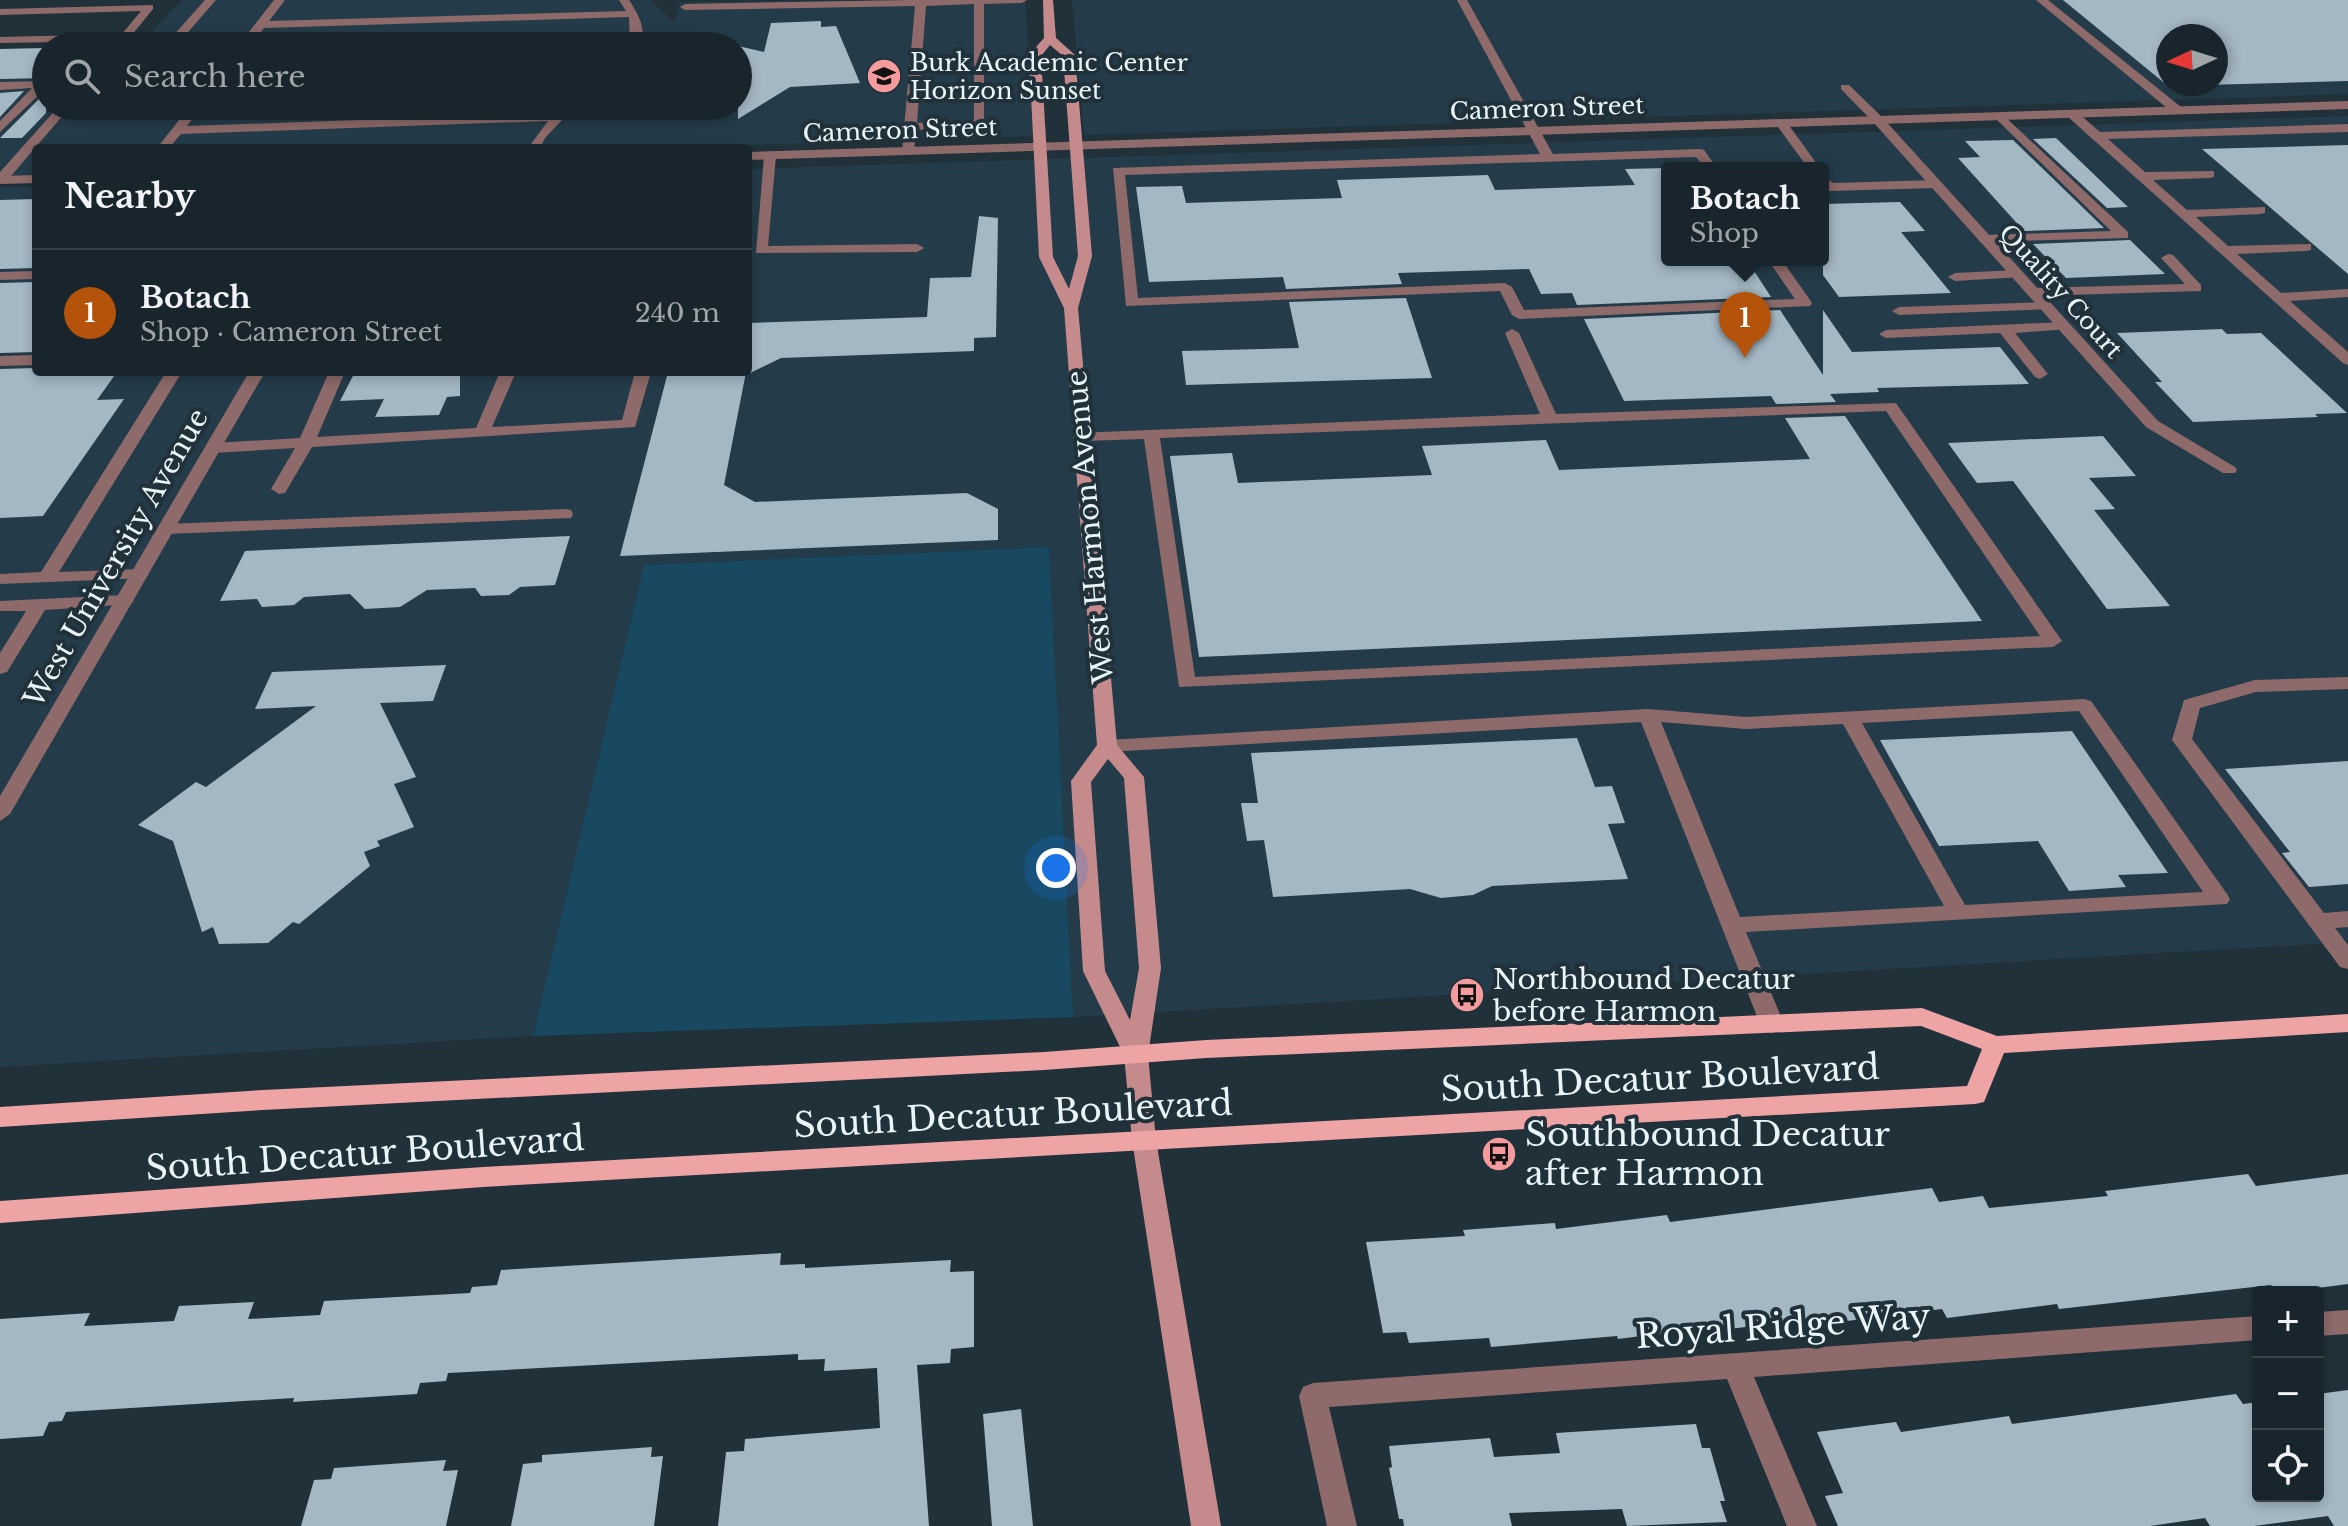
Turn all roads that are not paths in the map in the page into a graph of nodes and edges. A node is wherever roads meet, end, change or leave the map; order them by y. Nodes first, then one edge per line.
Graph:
1 (211, 0) edge
2 (280, 0) edge
3 (624, 0) edge
4 (1022, 0) edge
5 (1048, 0) edge
6 (1462, 0) edge
7 (2041, 0) edge
8 (979, 1) edge
9 (921, 3) junction
10 (685, 7) dead end
11 (0, 12) edge
12 (635, 14) junction
13 (261, 25) junction
14 (129, 32) edge
15 (182, 32) edge
16 (255, 32) edge
17 (639, 32) edge
18 (1050, 39) junction
19 (0, 40) edge
20 (32, 41) edge
21 (32, 85) edge
22 (0, 86) edge
23 (1845, 87) dead end
24 (32, 95) edge
25 (2348, 105) edge
26 (2177, 110) junction
27 (2072, 114) junction
28 (2000, 116) junction
29 (53, 120) edge
30 (184, 120) edge
31 (468, 120) edge
32 (553, 120) edge
33 (1878, 120) junction
34 (1781, 123) junction
35 (910, 127) junction
36 (0, 128) edge
37 (2348, 128) edge
38 (176, 130) junction
39 (1535, 131) junction
40 (2097, 136) junction
41 (1251, 139) junction
42 (166, 144) edge
43 (536, 144) edge
44 (1076, 145) junction
45 (1040, 147) junction
46 (908, 151) junction
47 (752, 156) edge
48 (770, 156) junction
49 (1548, 157) junction
50 (1707, 162) edge
51 (1810, 162) edge
52 (1255, 166) junction
53 (2209, 174) dead end
54 (2142, 176) junction
55 (32, 179) edge
56 (0, 180) edge
57 (1936, 184) junction
58 (1829, 187) edge
59 (2260, 210) dead end
60 (2184, 214) junction
61 (1985, 239) junction
62 (2306, 247) dead end
63 (917, 248) dead end
64 (2225, 250) junction
65 (2168, 258) dead end
66 (1779, 266) edge
67 (2017, 274) junction
68 (32, 275) edge
69 (0, 276) edge
70 (1955, 277) dead end
71 (2033, 292) junction
72 (2348, 293) edge
73 (2277, 297) junction
74 (2045, 306) junction
75 (1071, 308) junction
76 (1899, 311) dead end
77 (2064, 326) junction
78 (2004, 329) junction
79 (1512, 333) dead end
80 (1886, 334) dead end
81 (2348, 340) edge
82 (2326, 341) junction
83 (32, 360) edge
84 (2348, 360) edge
85 (0, 361) edge
86 (2040, 374) dead end
87 (172, 376) edge
88 (255, 376) edge
89 (335, 376) edge
90 (506, 376) edge
91 (642, 376) edge
92 (1550, 418) junction
93 (482, 432) junction
94 (1151, 434) junction
95 (1083, 436) junction
96 (306, 443) junction
97 (213, 448) junction
98 (2229, 470) dead end
99 (279, 489) dead end
100 (565, 514) dead end
101 (166, 529) junction
102 (140, 574) junction
103 (46, 578) junction
104 (0, 579) edge
105 (125, 600) junction
106 (39, 605) junction
107 (0, 606) edge
108 (0, 668) edge
109 (2348, 683) edge
110 (1648, 715) junction
111 (1849, 717) junction
112 (1107, 746) junction
113 (0, 814) edge
114 (1958, 911) junction
115 (2348, 919) edge
116 (2317, 921) junction
117 (1733, 925) junction
118 (2348, 961) edge
119 (2348, 1023) edge
120 (1772, 1024) junction
121 (1996, 1045) junction
122 (1136, 1055) junction
123 (0, 1117) edge
124 (1144, 1140) junction
125 (0, 1212) edge
126 (2348, 1322) edge
127 (2324, 1324) edge
128 (2252, 1328) edge
129 (1735, 1365) junction
130 (1206, 1526) edge
131 (1342, 1526) edge
132 (1802, 1526) edge

1 - 15 street
2 - 13 street
3 - 12 street
4 - 8 street
5 - 18 main road, West Harmon Avenue
6 - 39 street
7 - 26 street
8 - 9 street
8 - 35 street
9 - 10 street
9 - 35 street
11 - 14 street
12 - 13 street
12 - 17 street
13 - 16 street
18 - 44 main road, West Harmon Avenue
18 - 45 main road, West Harmon Avenue
19 - 20 street
21 - 22 street
23 - 33 street, Quality Court
24 - 36 street
25 - 26 street, Cameron Street
26 - 27 street, Cameron Street
27 - 28 street, Cameron Street
27 - 40 street
28 - 33 street, Cameron Street
28 - 61 street
29 - 56 street
30 - 38 street
31 - 38 street
32 - 43 street
33 - 34 street, Cameron Street
33 - 57 street, Quality Court
34 - 39 street, Cameron Street
34 - 51 street
35 - 46 street
37 - 40 street
38 - 42 street
39 - 41 street, Cameron Street
39 - 49 street
40 - 54 street
41 - 44 street, Cameron Street
41 - 52 street
44 - 45 street, Cameron Street
44 - 75 main road, West Harmon Avenue
45 - 46 street, Cameron Street
45 - 75 main road, West Harmon Avenue
46 - 48 street, Cameron Street
47 - 48 street, Cameron Street
48 - 63 street
49 - 50 street
49 - 52 street
52 - 66 street
53 - 54 street
54 - 60 street
55 - 56 street
57 - 58 street
57 - 61 street, Quality Court
59 - 60 street
60 - 64 street
61 - 67 street, Quality Court
62 - 64 street
64 - 73 street
65 - 71 street
67 - 70 street
67 - 71 street, Quality Court
68 - 69 street
71 - 74 street, Quality Court
72 - 73 street
73 - 82 street
74 - 76 street
74 - 77 street, Quality Court
75 - 95 main road, West Harmon Avenue
77 - 78 street
77 - 98 street, Quality Court
78 - 80 street
78 - 86 street
79 - 92 street
81 - 82 street
82 - 84 street
83 - 85 street
87 - 103 street
88 - 97 street, West University Avenue
89 - 96 street
90 - 93 street
91 - 93 street
92 - 94 street
92 - 94 street
93 - 96 street
94 - 95 street
95 - 112 main road, West Harmon Avenue
96 - 97 street
96 - 99 street
97 - 101 street, West University Avenue
100 - 101 street
101 - 102 street, West University Avenue
102 - 103 street
102 - 105 street, West University Avenue
103 - 104 street
105 - 106 street
105 - 113 street, West University Avenue
106 - 107 street
106 - 108 street
109 - 116 street
110 - 111 street
110 - 112 street
110 - 117 street
111 - 114 street
111 - 114 street
112 - 122 main road
112 - 122 main road
114 - 117 street
115 - 116 street
116 - 118 street
117 - 120 street
119 - 121 main road, South Decatur Boulevard
120 - 121 main road, South Decatur Boulevard
120 - 122 main road, South Decatur Boulevard
121 - 124 main road, South Decatur Boulevard
122 - 123 main road, South Decatur Boulevard
122 - 124 main road
124 - 125 main road, South Decatur Boulevard
124 - 130 main road
126 - 127 street
128 - 129 street, Royal Ridge Way
129 - 131 street, Royal Ridge Way
129 - 132 street

